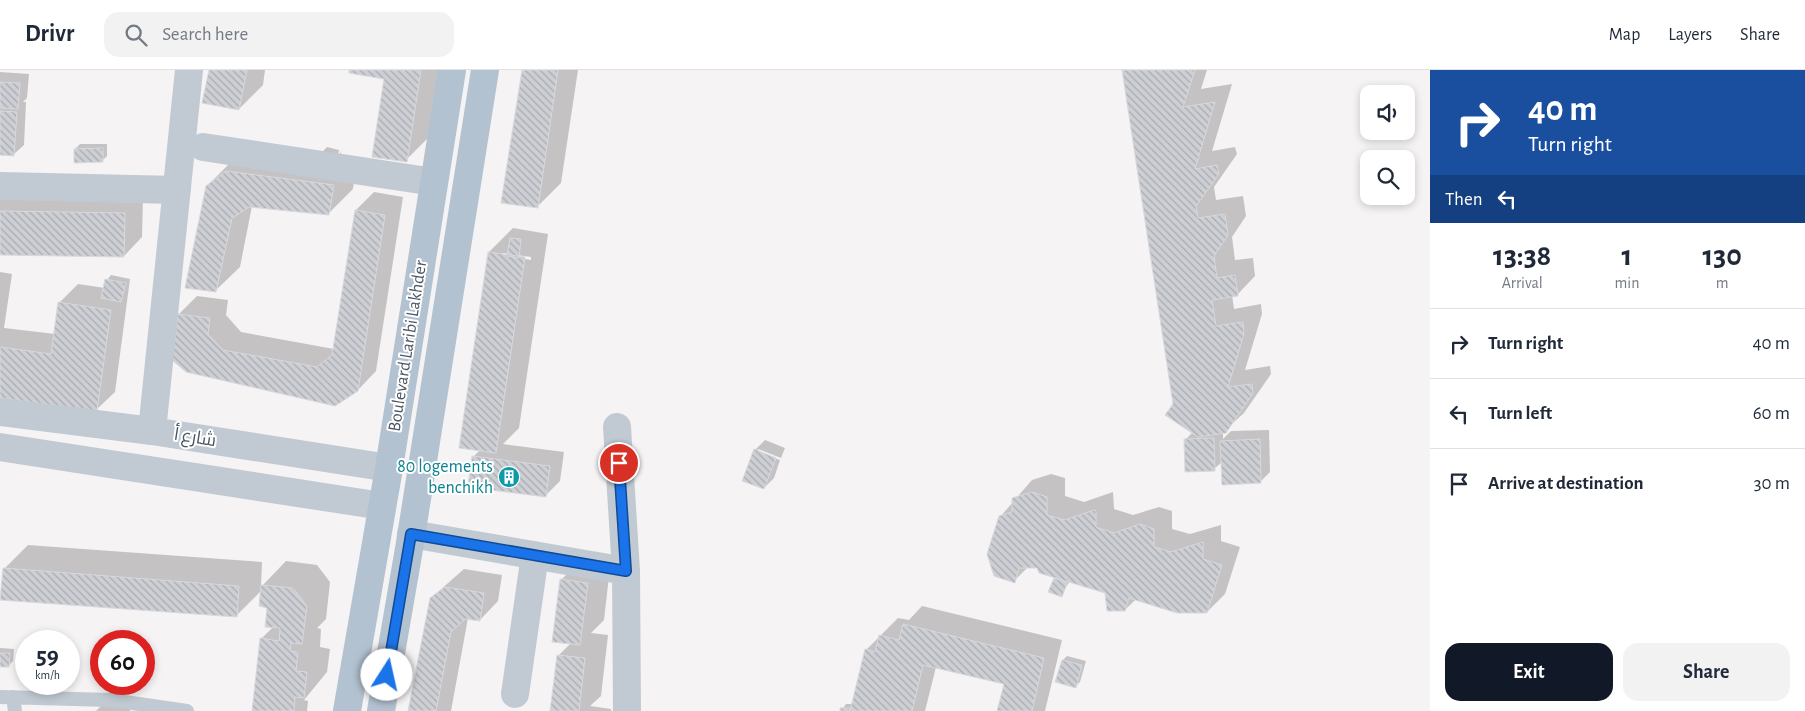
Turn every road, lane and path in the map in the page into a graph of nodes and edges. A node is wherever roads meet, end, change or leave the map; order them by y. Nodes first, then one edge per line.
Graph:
1 (189, 70) edge
2 (452, 70) edge
3 (485, 70) edge
4 (203, 147) dead end
5 (434, 182) junction
6 (0, 186) edge
7 (177, 190) junction
8 (0, 412) edge
9 (617, 427) dead end
10 (152, 431) junction
11 (0, 446) edge
12 (389, 468) junction
13 (418, 492) junction
14 (382, 506) junction
15 (411, 534) junction
16 (535, 555) junction
17 (626, 571) junction
18 (515, 694) dead end
19 (9, 702) edge
20 (187, 711) edge
21 (346, 711) edge
22 (381, 711) edge
23 (627, 711) edge

1 - 7 street
2 - 5 main road, Boulevard Laribi Lakhder
3 - 13 main road, Boulevard Laribi Lakhder
4 - 5 street
5 - 12 main road, Boulevard Laribi Lakhder
6 - 7 street
7 - 10 street
8 - 10 street, شارع أ
9 - 17 street
10 - 12 street, شارع أ
11 - 14 street
12 - 13 main road
12 - 14 main road, Boulevard Laribi Lakhder
13 - 14 main road
13 - 15 main road, Boulevard Laribi Lakhder
14 - 21 main road, Boulevard Laribi Lakhder
15 - 16 street
15 - 22 main road, Boulevard Laribi Lakhder
16 - 17 street
16 - 18 street
17 - 23 street
19 - 20 lane

